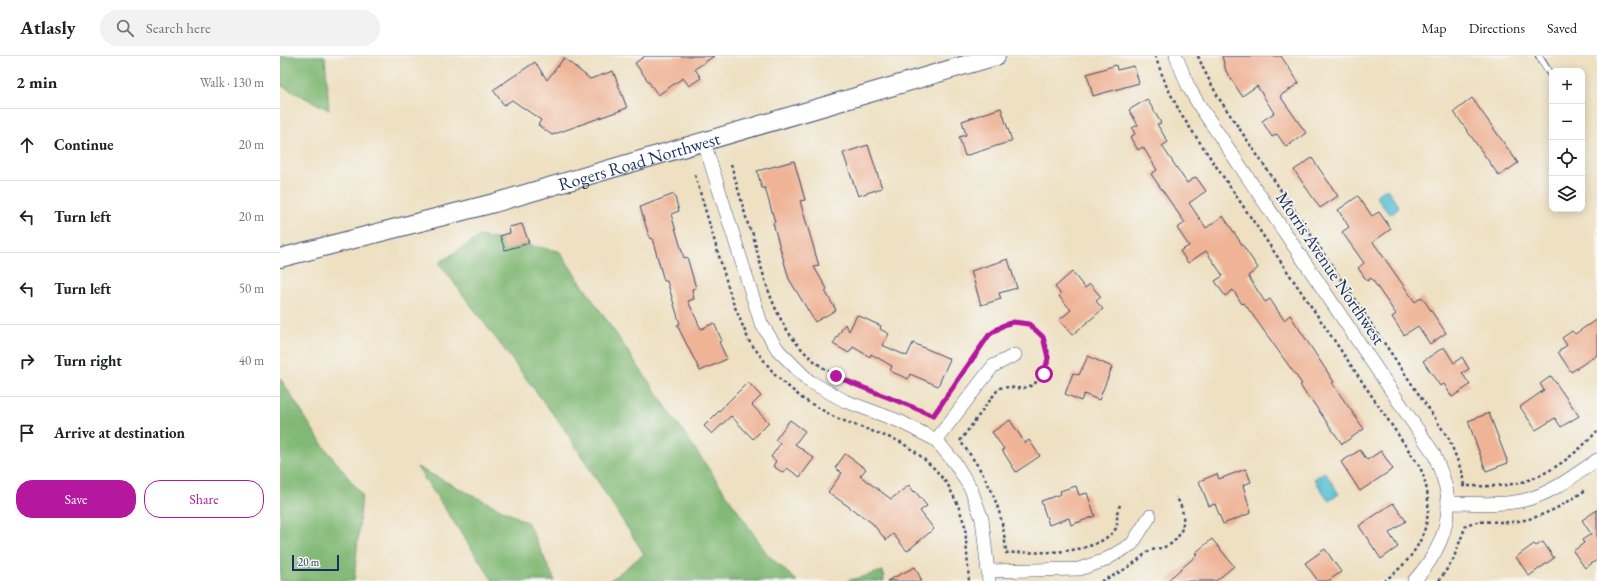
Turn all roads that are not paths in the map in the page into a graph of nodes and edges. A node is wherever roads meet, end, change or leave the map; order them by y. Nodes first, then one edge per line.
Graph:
1 (996, 56) edge
2 (1176, 56) edge
3 (1538, 56) edge
4 (1549, 72) edge
5 (704, 142) junction
6 (280, 258) edge
7 (1015, 355) dead end
8 (936, 440) junction
9 (1597, 460) edge
10 (1448, 503) junction
11 (1150, 516) dead end
12 (989, 576) edge
13 (1414, 581) edge

1 - 5 street, Rogers Road Northwest
2 - 10 street, Morris Avenue Northwest
3 - 4 lane
5 - 6 street, Rogers Road Northwest
5 - 8 street
7 - 8 street
8 - 12 street
9 - 10 street
10 - 13 street, Morris Avenue Northwest
11 - 12 street

